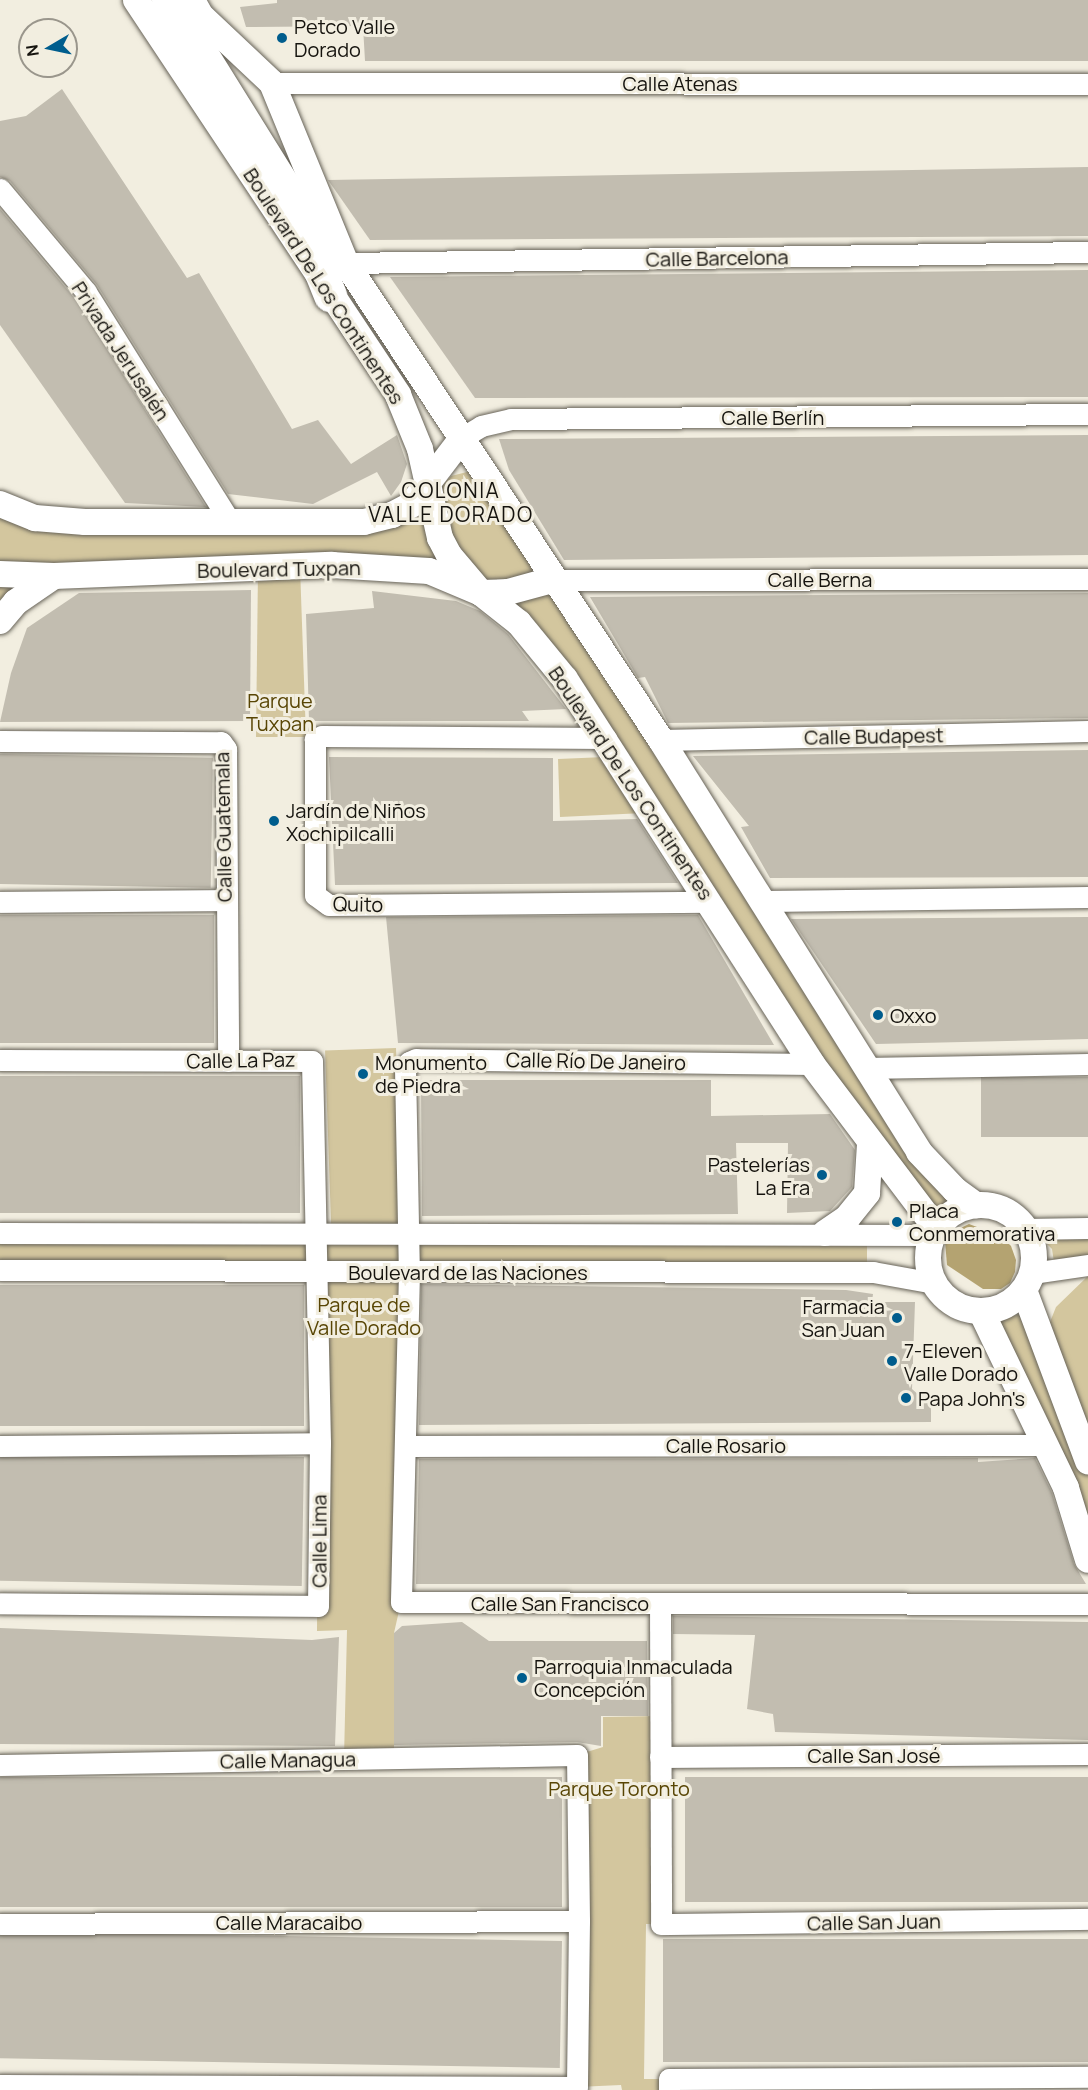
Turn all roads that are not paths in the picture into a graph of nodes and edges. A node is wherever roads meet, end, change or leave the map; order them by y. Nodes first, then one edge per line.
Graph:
1 (136, 0) edge
2 (168, 0) edge
3 (192, 0) edge
4 (272, 83) junction
5 (1088, 84) edge
6 (0, 189) edge
7 (1088, 252) edge
8 (346, 263) junction
9 (330, 295) junction
10 (1088, 414) edge
11 (463, 437) junction
12 (429, 484) junction
13 (0, 504) edge
14 (230, 522) junction
15 (0, 574) edge
16 (54, 576) junction
17 (1088, 579) edge
18 (552, 580) junction
19 (481, 593) junction
20 (0, 621) edge
21 (1088, 731) edge
22 (606, 738) junction
23 (661, 740) junction
24 (0, 741) edge
25 (1088, 897) edge
26 (224, 900) junction
27 (763, 900) junction
28 (0, 902) edge
29 (710, 902) junction
30 (0, 1060) edge
31 (228, 1061) junction
32 (812, 1064) junction
33 (1088, 1064) edge
34 (864, 1068) junction
35 (870, 1144) junction
36 (976, 1205) junction
37 (1088, 1228) edge
38 (1025, 1229) junction
39 (318, 1231) junction
40 (410, 1232) junction
41 (935, 1232) junction
42 (0, 1233) edge
43 (825, 1233) junction
44 (1088, 1265) edge
45 (0, 1270) edge
46 (319, 1272) junction
47 (409, 1272) junction
48 (934, 1282) junction
49 (1028, 1282) junction
50 (981, 1311) junction
51 (320, 1443) junction
52 (1046, 1444) junction
53 (0, 1446) edge
54 (405, 1446) junction
55 (1088, 1461) edge
56 (1088, 1560) edge
57 (0, 1603) edge
58 (660, 1603) junction
59 (1088, 1604) edge
60 (1088, 1754) edge
61 (660, 1757) junction
62 (0, 1765) edge
63 (1088, 1919) edge
64 (579, 1921) junction
65 (0, 1924) edge
66 (1088, 2078) edge
67 (0, 2085) edge
68 (669, 2085) edge
69 (518, 2089) edge

1 - 9 street, Boulevard De Los Continentes
2 - 9 main road
3 - 4 street, Boulevard De Los Continentes
4 - 5 street, Calle Atenas
4 - 8 street, Boulevard De Los Continentes
6 - 14 street, Privada Jerusalén
7 - 8 street, Calle Barcelona
8 - 11 street, Boulevard De Los Continentes
9 - 12 street, Boulevard De Los Continentes
10 - 11 street, Calle Berlín
11 - 12 street
11 - 18 street, Boulevard De Los Continentes
12 - 14 street
12 - 19 street, Boulevard De Los Continentes
13 - 14 street
15 - 16 street, Boulevard Tuxpan
16 - 19 street, Boulevard Tuxpan
16 - 20 street
17 - 18 street, Calle Berna
18 - 19 street, Boulevard Tuxpan
18 - 23 street, Boulevard De Los Continentes
19 - 22 street, Boulevard De Los Continentes
21 - 23 street, Calle Budapest
22 - 29 street, Boulevard De Los Continentes
22 - 29 street, Quito
23 - 27 street, Boulevard De Los Continentes
24 - 26 street, Calle Guatemala
25 - 27 street
26 - 28 street
26 - 31 street, Calle Guatemala
27 - 34 street, Boulevard De Los Continentes
29 - 32 street, Boulevard De Los Continentes
30 - 31 street, Calle La Paz
31 - 39 street, Calle La Paz
32 - 35 street, Boulevard De Los Continentes
32 - 40 street, Calle Río De Janeiro
33 - 34 street
34 - 36 street, Boulevard De Los Continentes
35 - 41 street, Boulevard De Los Continentes
35 - 43 street
36 - 38 street
36 - 41 street
37 - 38 street
38 - 49 street
39 - 40 street, Boulevard de las Naciones
39 - 42 street, Boulevard de las Naciones
39 - 46 street, Calle Lima
40 - 43 street, Boulevard de las Naciones
40 - 47 street, Calle San Francisco
41 - 43 street, Boulevard de las Naciones
41 - 48 street
44 - 49 street
45 - 46 street, Boulevard de las Naciones
46 - 47 street, Boulevard de las Naciones
46 - 51 street, Calle Lima
47 - 48 street, Boulevard de las Naciones
47 - 54 street, Calle San Francisco
48 - 50 street
49 - 50 street
49 - 55 street
50 - 52 street
51 - 53 street
51 - 57 street, Calle Lima
52 - 54 street, Calle Rosario
52 - 56 street
54 - 58 street, Calle San Francisco
58 - 59 street, Calle San Francisco
58 - 61 street
60 - 61 street, Calle San José
61 - 63 street, Calle San Juan
62 - 64 street, Calle Managua
64 - 65 street, Calle Maracaibo
64 - 69 street
66 - 68 street
67 - 69 street

